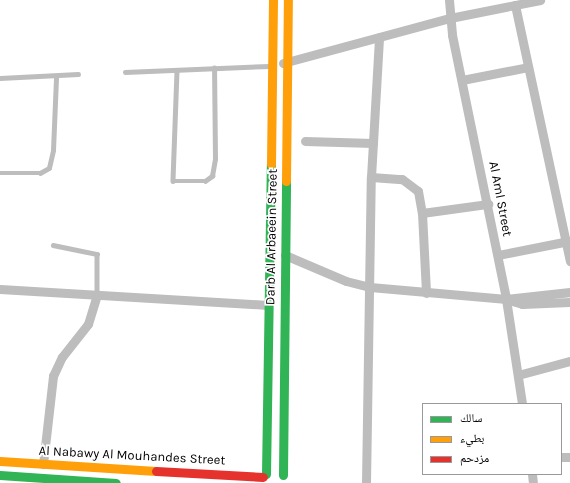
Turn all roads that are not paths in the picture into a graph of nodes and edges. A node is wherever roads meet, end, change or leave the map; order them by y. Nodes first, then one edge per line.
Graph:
1 (273, 0) edge
2 (288, 0) edge
3 (449, 0) edge
4 (540, 0) edge
5 (515, 5) junction
6 (450, 18) junction
7 (379, 37) junction
8 (287, 63) junction
9 (271, 66) junction
10 (528, 67) junction
11 (214, 68) junction
12 (177, 71) junction
13 (125, 72) dead end
14 (78, 74) dead end
15 (56, 77) junction
16 (0, 78) edge
17 (462, 80) junction
18 (305, 142) dead end
19 (373, 143) junction
20 (0, 173) edge
21 (371, 177) junction
22 (488, 204) junction
23 (422, 213) junction
24 (567, 242) edge
25 (53, 245) dead end
26 (285, 255) junction
27 (498, 255) junction
28 (570, 261) edge
29 (370, 287) junction
30 (0, 289) edge
31 (570, 292) edge
32 (426, 293) junction
33 (97, 296) junction
34 (506, 299) junction
35 (570, 302) edge
36 (268, 304) junction
37 (570, 361) edge
38 (518, 375) junction
39 (522, 403) edge
40 (0, 461) edge
41 (43, 464) junction
42 (0, 475) edge
43 (283, 475) junction
44 (262, 478) edge
45 (116, 483) edge
46 (290, 483) edge
47 (366, 483) edge

1 - 9 main road, Darb Al Arbaeein Street
2 - 8 main road, Darb Al Arbaeein Street
3 - 6 street, Al Aml Street
4 - 5 street
5 - 6 street
5 - 10 street
6 - 7 street
6 - 17 street, Al Aml Street
7 - 8 street
7 - 19 street
8 - 9 street
8 - 26 main road, Darb Al Arbaeein Street
9 - 11 lane
9 - 36 main road, Darb Al Arbaeein Street
10 - 17 street
10 - 24 street
11 - 12 lane
11 - 12 lane
12 - 13 lane
14 - 15 lane
15 - 16 lane
15 - 20 lane
17 - 22 street, Al Aml Street
18 - 19 street
19 - 21 street
21 - 23 street
21 - 29 street
22 - 23 street
22 - 27 street, Al Aml Street
23 - 32 street
24 - 27 street
24 - 28 street
25 - 33 lane
26 - 29 street
26 - 43 main road, Darb Al Arbaeein Street
27 - 34 street, Al Aml Street
29 - 32 street
29 - 47 street
30 - 33 street
31 - 34 street
32 - 34 street
33 - 36 street
33 - 41 street
34 - 35 street
34 - 38 street, Al Aml Street
36 - 44 main road, Darb Al Arbaeein Street
37 - 38 street
38 - 39 street, Al Aml Street
40 - 41 main road, Al Nabawy Al Mouhandes Street
41 - 44 main road, Al Nabawy Al Mouhandes Street
42 - 45 main road, Al Nabawy Al Mouhandes Street
43 - 44 main road, Al Nabawy Al Mouhandes Street
43 - 46 main road

